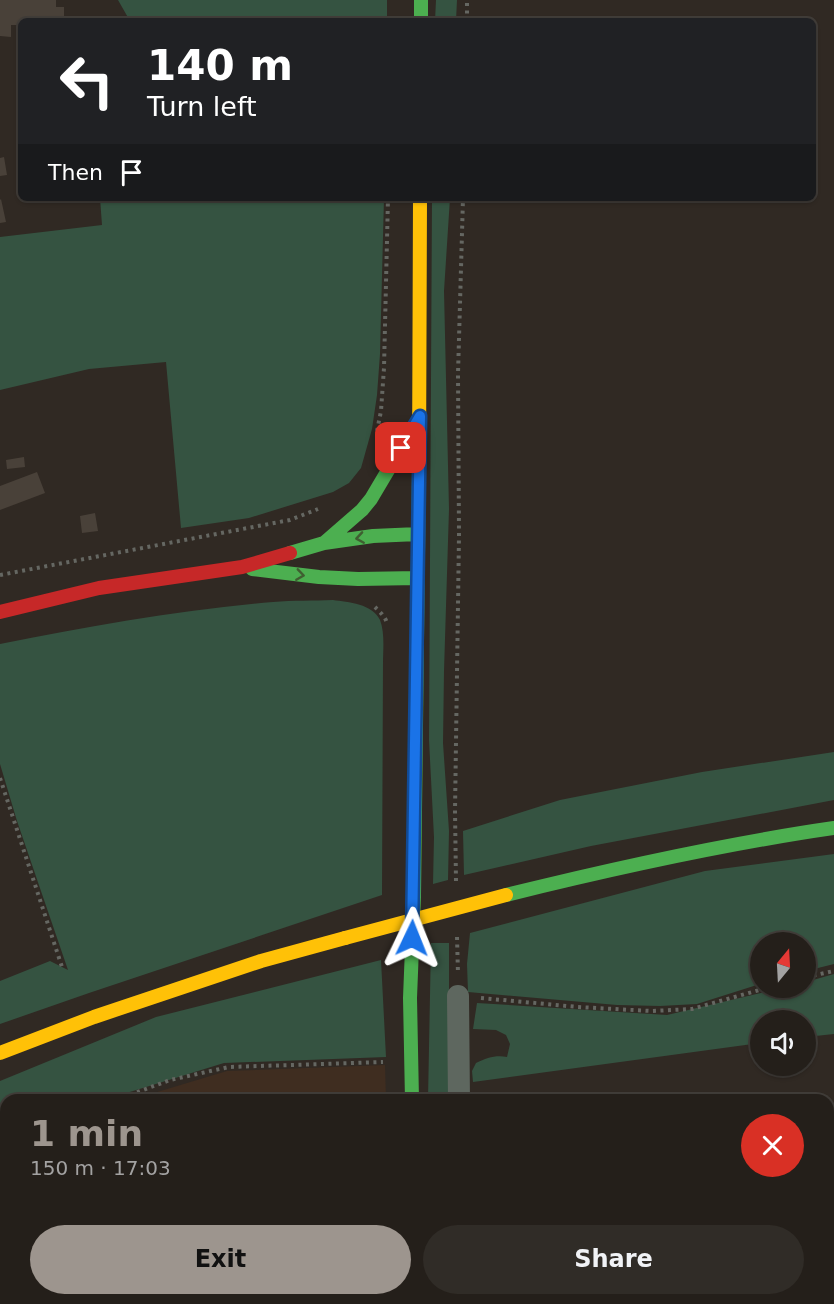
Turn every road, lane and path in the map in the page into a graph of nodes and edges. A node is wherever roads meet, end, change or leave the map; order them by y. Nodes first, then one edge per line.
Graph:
1 (421, 0) edge
2 (467, 0) edge
3 (421, 18) edge
4 (467, 18) edge
5 (388, 201) edge
6 (420, 201) edge
7 (463, 201) edge
8 (420, 416) junction
9 (376, 440) dead end
10 (328, 505) dead end
11 (418, 534) junction
12 (324, 543) junction
13 (242, 567) junction
14 (0, 575) edge
15 (418, 578) junction
16 (368, 579) junction
17 (0, 612) edge
18 (387, 634) dead end
19 (0, 778) edge
20 (834, 828) edge
21 (456, 881) dead end
22 (457, 928) dead end
23 (62, 967) dead end
24 (834, 971) edge
25 (816, 975) edge
26 (750, 993) edge
27 (458, 996) junction
28 (0, 1053) edge
29 (384, 1071) dead end
30 (132, 1094) edge
31 (412, 1094) edge
32 (459, 1094) edge

1 - 3 main road
2 - 4 path
5 - 9 path
6 - 8 main road
7 - 21 path
8 - 11 main road
8 - 12 main road
10 - 14 path
11 -> 12 main road
11 - 15 main road
12 - 13 main road
13 -> 16 main road
13 - 17 main road
15 - 16 main road
15 - 31 main road
16 - 18 path
19 - 23 path
20 - 28 main road, bridge
22 - 27 path
24 - 25 path
26 - 27 path
27 - 32 street
29 - 30 path

